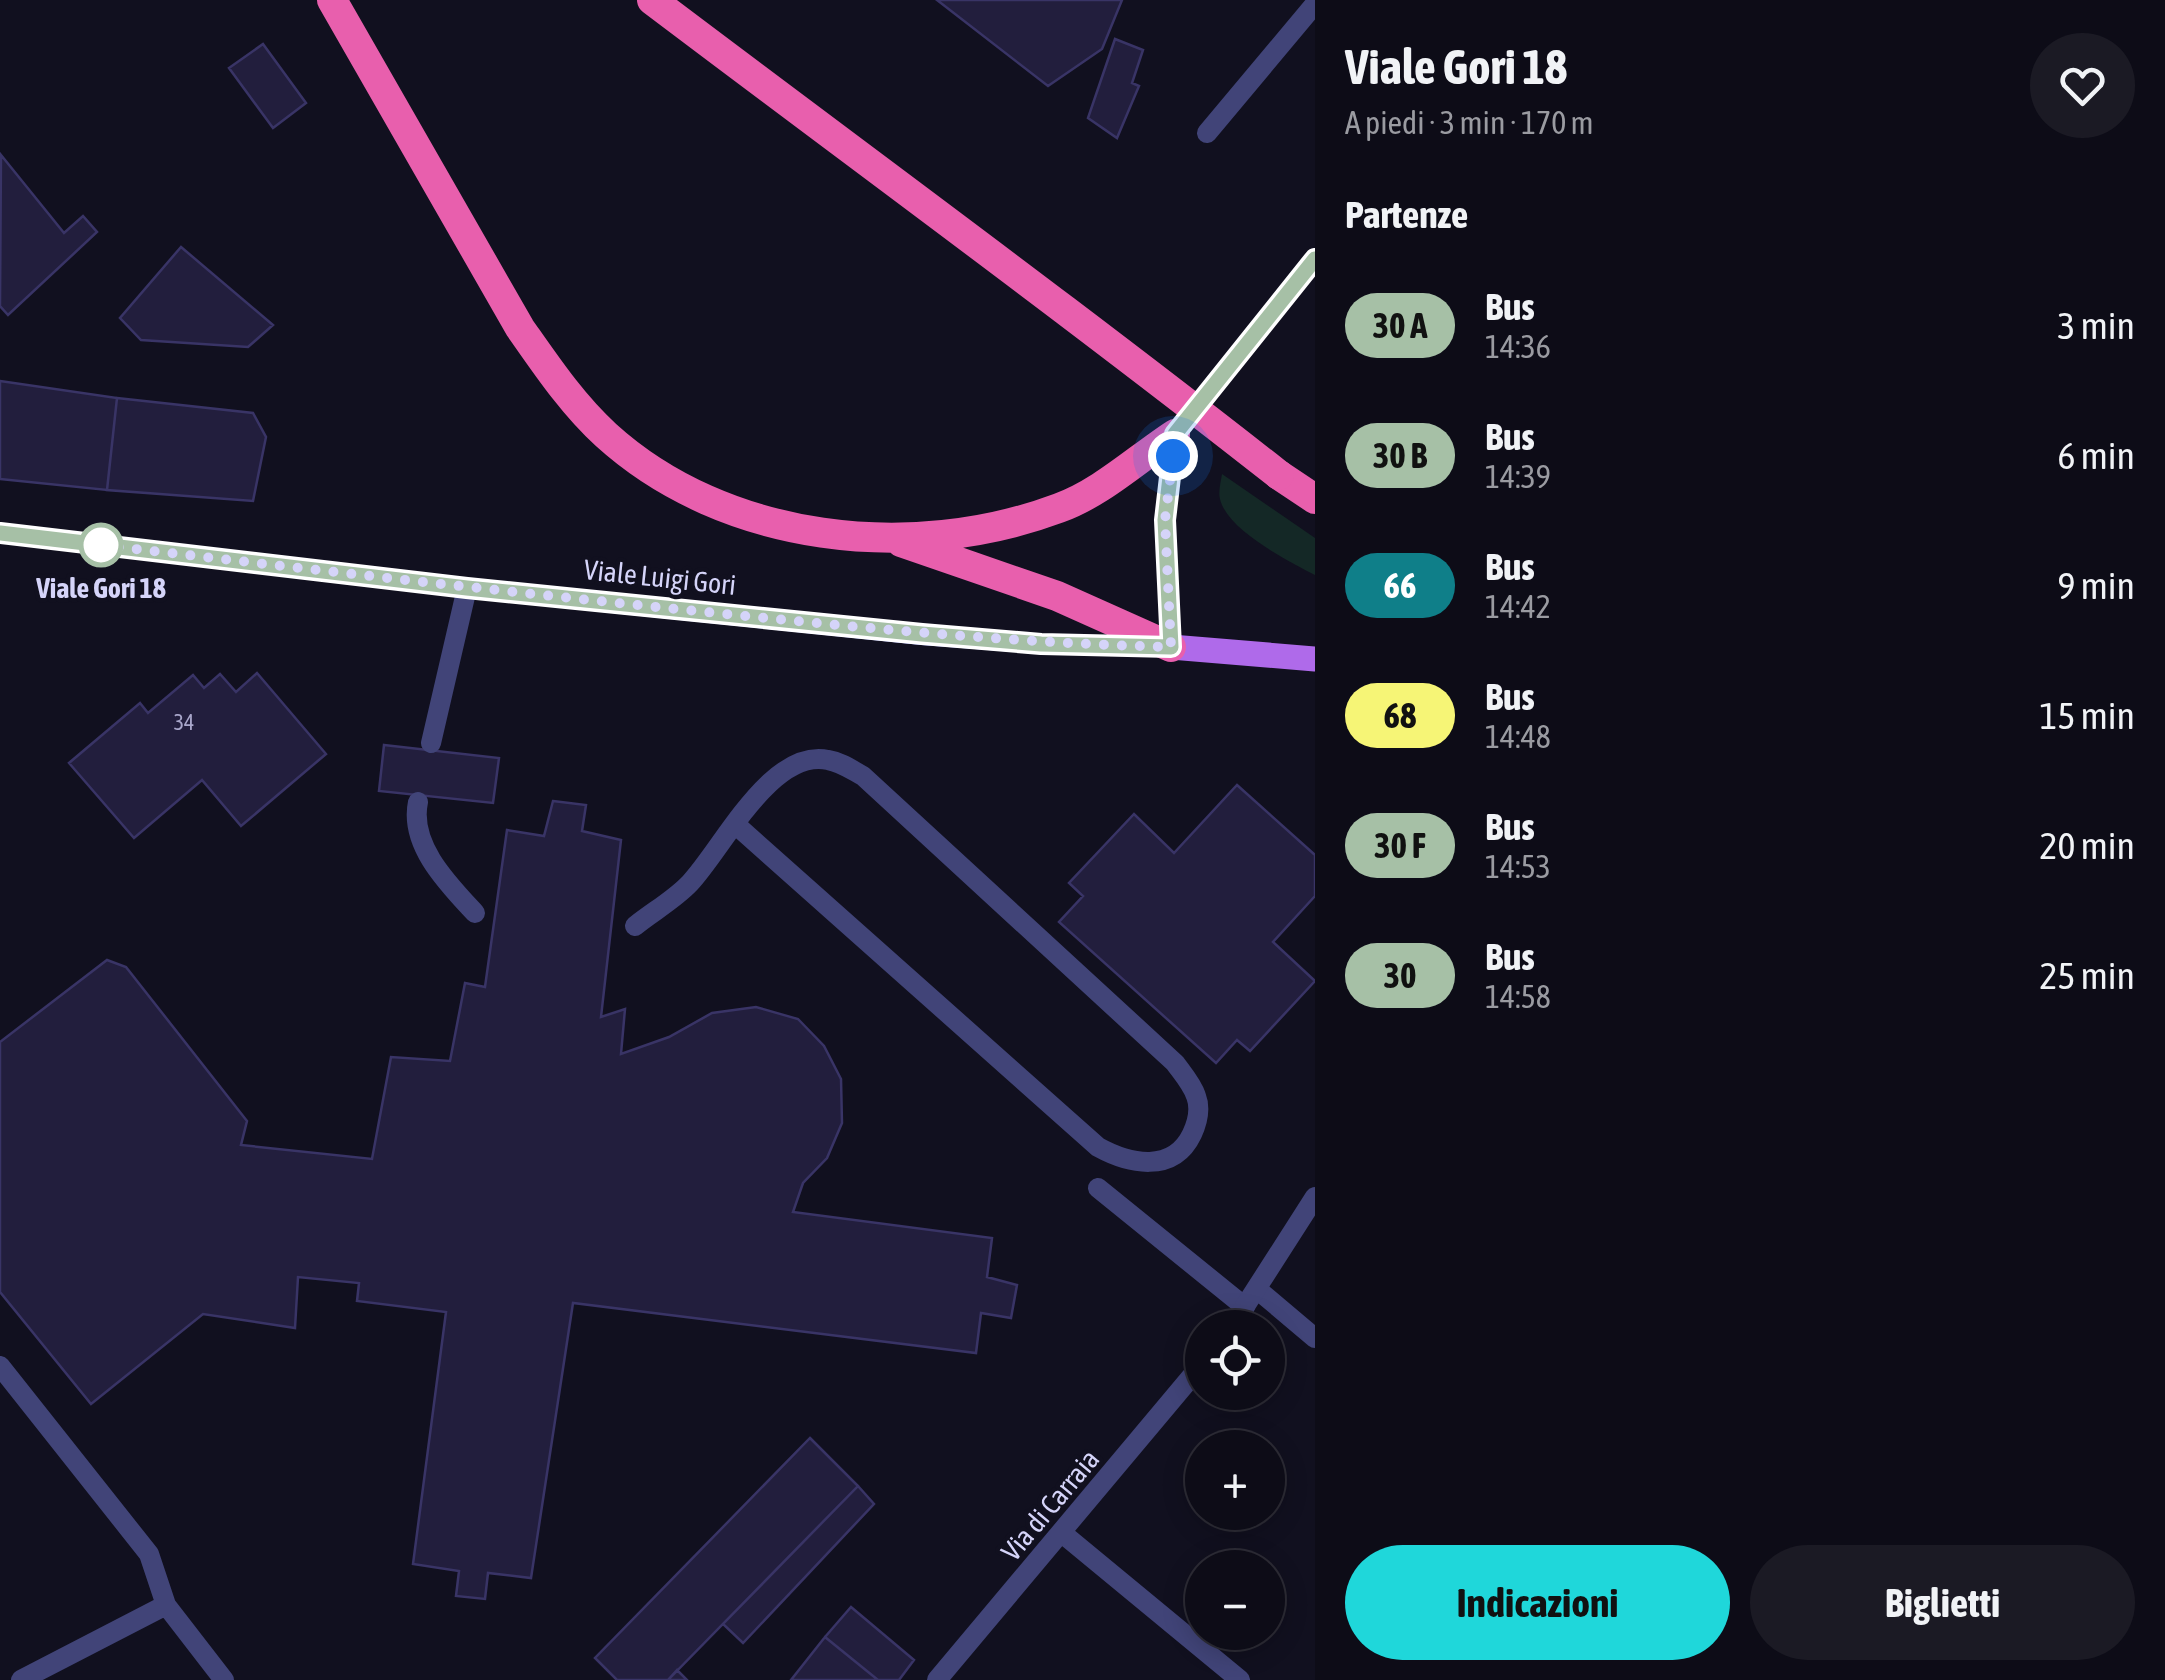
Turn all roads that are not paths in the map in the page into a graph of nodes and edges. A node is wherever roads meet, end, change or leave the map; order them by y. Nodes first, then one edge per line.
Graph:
1 (332, 0) edge
2 (652, 0) edge
3 (1315, 4) edge
4 (1207, 133) dead end
5 (1315, 259) edge
6 (1213, 386) dead end
7 (1175, 434) joint
8 (1315, 499) edge
9 (0, 533) edge
10 (888, 538) junction
11 (467, 588) junction
12 (1171, 647) junction
13 (1315, 659) edge
14 (430, 743) dead end
15 (418, 802) dead end
16 (735, 824) junction
17 (475, 914) dead end
18 (634, 926) dead end
19 (1098, 1188) dead end
20 (1315, 1197) edge
21 (1258, 1290) junction
22 (1244, 1308) joint
23 (1315, 1338) edge
24 (0, 1366) edge
25 (1185, 1385) edge
26 (1062, 1533) junction
27 (166, 1606) junction
28 (21, 1680) edge
29 (224, 1680) edge
30 (937, 1680) edge
31 (1240, 1680) edge

1 - 10 highway
2 - 8 highway, bridge
3 - 4 street
5 - 6 street
7 - 10 highway
7 - 12 street
9 - 11 street, Viale Luigi Gori
10 - 12 highway
11 - 12 street, Viale Luigi Gori
11 - 14 street
12 - 13 main road, Viale Luigi Gori
15 - 17 street
16 - 16 street
16 - 18 street
19 - 22 street
20 - 21 street
21 - 22 street
21 - 23 street
24 - 27 street
25 - 26 street, Via di Carraia
26 - 30 street, Via di Carraia
26 - 31 street
27 - 28 street
27 - 29 street

